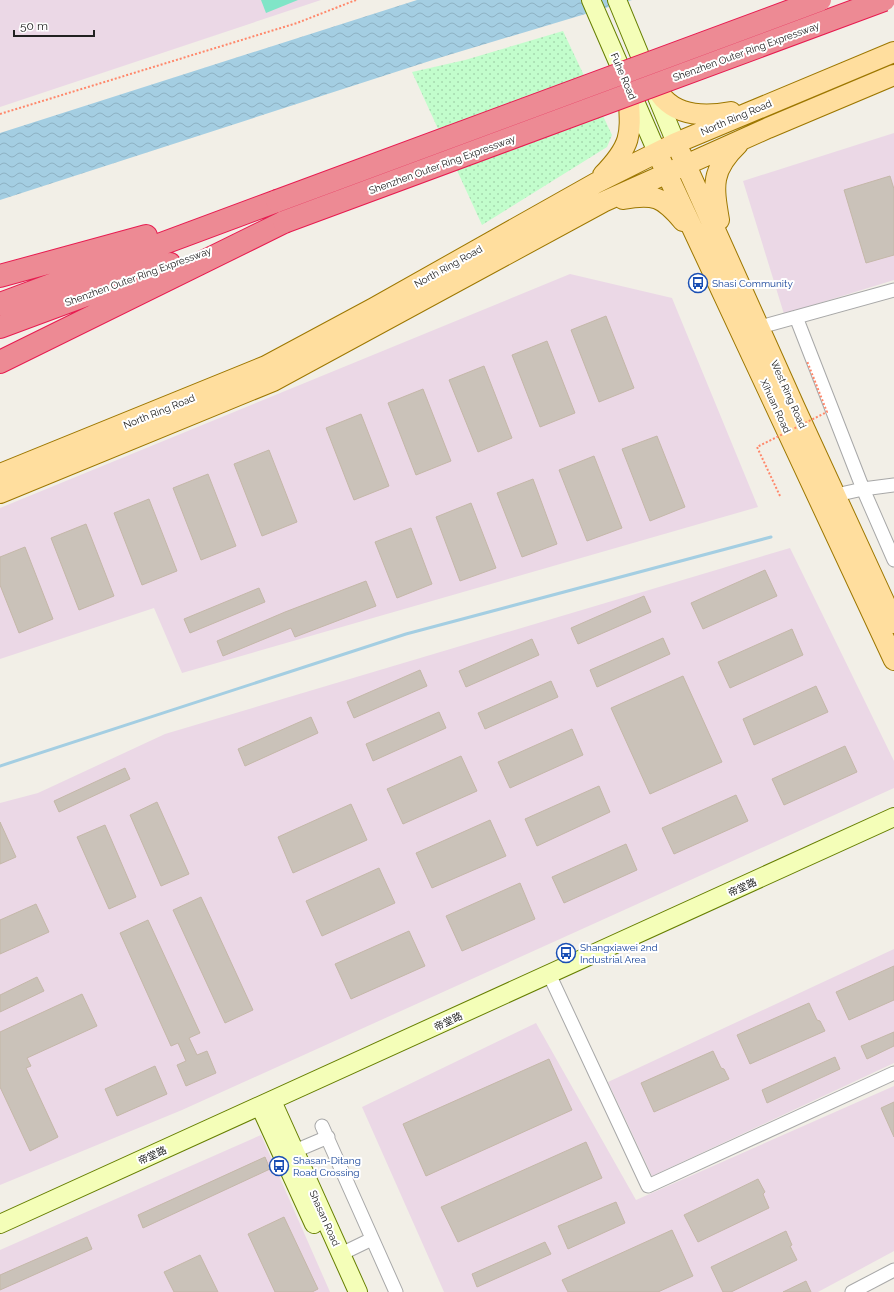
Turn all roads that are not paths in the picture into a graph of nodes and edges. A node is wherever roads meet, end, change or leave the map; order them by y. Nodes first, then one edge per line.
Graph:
1 (591, 0) edge
2 (617, 0) edge
3 (820, 0) edge
4 (884, 0) edge
5 (894, 52) edge
6 (894, 75) edge
7 (650, 78) junction
8 (628, 86) junction
9 (760, 106) junction
10 (746, 138) junction
11 (676, 142) junction
12 (657, 152) junction
13 (686, 165) junction
14 (667, 173) junction
15 (596, 183) junction
16 (276, 202) junction
17 (603, 202) junction
18 (284, 222) junction
19 (699, 241) junction
20 (724, 249) junction
21 (0, 276) edge
22 (894, 290) edge
23 (0, 304) edge
24 (796, 317) junction
25 (0, 327) edge
26 (760, 327) junction
27 (0, 362) edge
28 (0, 474) edge
29 (894, 485) edge
30 (862, 489) junction
31 (0, 493) edge
32 (836, 495) junction
33 (894, 560) edge
34 (894, 623) edge
35 (894, 660) edge
36 (894, 817) edge
37 (894, 830) edge
38 (551, 980) junction
39 (894, 1073) edge
40 (269, 1109) junction
41 (295, 1151) junction
42 (0, 1224) edge
43 (0, 1237) edge
44 (372, 1239) junction
45 (341, 1254) junction
46 (894, 1270) edge
47 (345, 1292) edge
48 (358, 1292) edge
49 (396, 1292) edge
50 (852, 1292) edge

1 - 8 street, Fuhe Road
2 - 7 street
3 - 16 highway, bridge
4 - 18 highway, Shenzhen Outer Ring Expressway, bridge
5 - 9 main road, North Ring Road
6 - 10 main road, North Ring Road
7 - 9 main road
7 - 11 street
8 - 12 street, Fuhe Road
8 - 15 main road
9 - 11 main road, North Ring Road
10 - 13 main road, North Ring Road
10 - 20 main road
11 - 12 main road, North Ring Road
11 - 13 main road, West Ring Road
12 - 14 main road, Xihuan Road
12 - 15 main road, North Ring Road
13 - 14 main road, North Ring Road
13 - 20 main road, West Ring Road
14 - 17 main road, North Ring Road
14 - 19 main road, Xihuan Road
15 - 28 main road, North Ring Road
16 - 21 highway
16 - 23 highway
17 - 19 main road
17 - 31 main road, North Ring Road
18 - 25 highway, Shenzhen Outer Ring Expressway
18 - 27 highway
19 - 35 main road, Xihuan Road
20 - 26 main road, West Ring Road
22 - 24 street
24 - 26 street
24 - 30 street
26 - 32 main road, West Ring Road
29 - 30 street
30 - 32 street
30 - 33 street
32 - 34 main road, West Ring Road
36 - 38 street, 帝堂路
37 - 38 street, 帝堂路
38 - 39 street
38 - 40 street, 帝堂路
40 - 41 street, Shasan Road
40 - 42 street, 帝堂路
40 - 43 street, 帝堂路
40 - 47 street, Shasan Road
41 - 44 street
41 - 45 street, Shasan Road
44 - 45 street
44 - 49 street
45 - 48 street, Shasan Road
46 - 50 street

